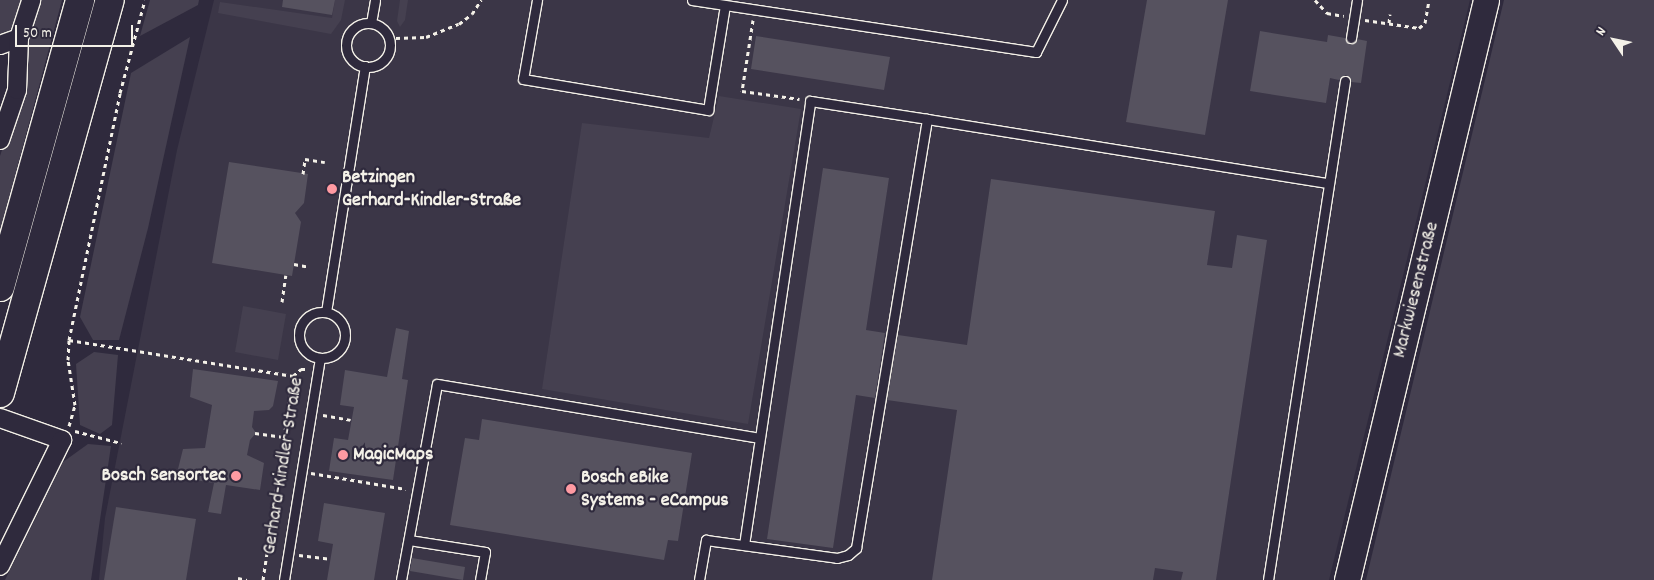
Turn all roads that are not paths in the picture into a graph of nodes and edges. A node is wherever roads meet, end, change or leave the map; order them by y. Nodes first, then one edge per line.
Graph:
1 (31, 0) edge
2 (80, 0) edge
3 (110, 0) edge
4 (375, 0) edge
5 (537, 0) edge
6 (692, 0) edge
7 (1062, 0) edge
8 (1357, 0) edge
9 (1486, 0) edge
10 (725, 5) junction
11 (371, 23) junction
12 (19, 38) junction
13 (1351, 38) dead end
14 (0, 44) edge
15 (365, 66) junction
16 (1345, 81) dead end
17 (927, 119) junction
18 (0, 140) edge
19 (1328, 183) junction
20 (0, 287) edge
21 (326, 312) junction
22 (320, 358) junction
23 (0, 393) edge
24 (0, 418) edge
25 (759, 438) junction
26 (408, 540) junction
27 (744, 545) junction
28 (0, 566) edge
29 (284, 580) edge
30 (401, 580) edge
31 (480, 580) edge
32 (699, 580) edge
33 (1268, 580) edge
34 (1347, 580) edge

1 - 12 street
2 - 20 highway
3 - 23 highway
4 - 11 lane
5 - 10 lane
6 - 10 lane
7 - 10 lane
8 - 13 lane
9 - 34 street, Markwiesenstraße
11 - 15 lane
11 - 15 lane
12 - 14 street
12 - 18 street
15 - 21 lane
16 - 19 lane
17 - 19 lane
17 - 25 lane
17 - 27 lane
19 - 33 lane
21 - 22 lane, Gerhard-Kindler-Straße
21 - 22 lane, Gerhard-Kindler-Straße
22 - 29 lane, Gerhard-Kindler-Straße
24 - 28 street
25 - 26 lane
25 - 27 lane
26 - 30 lane
26 - 31 lane
27 - 32 lane

